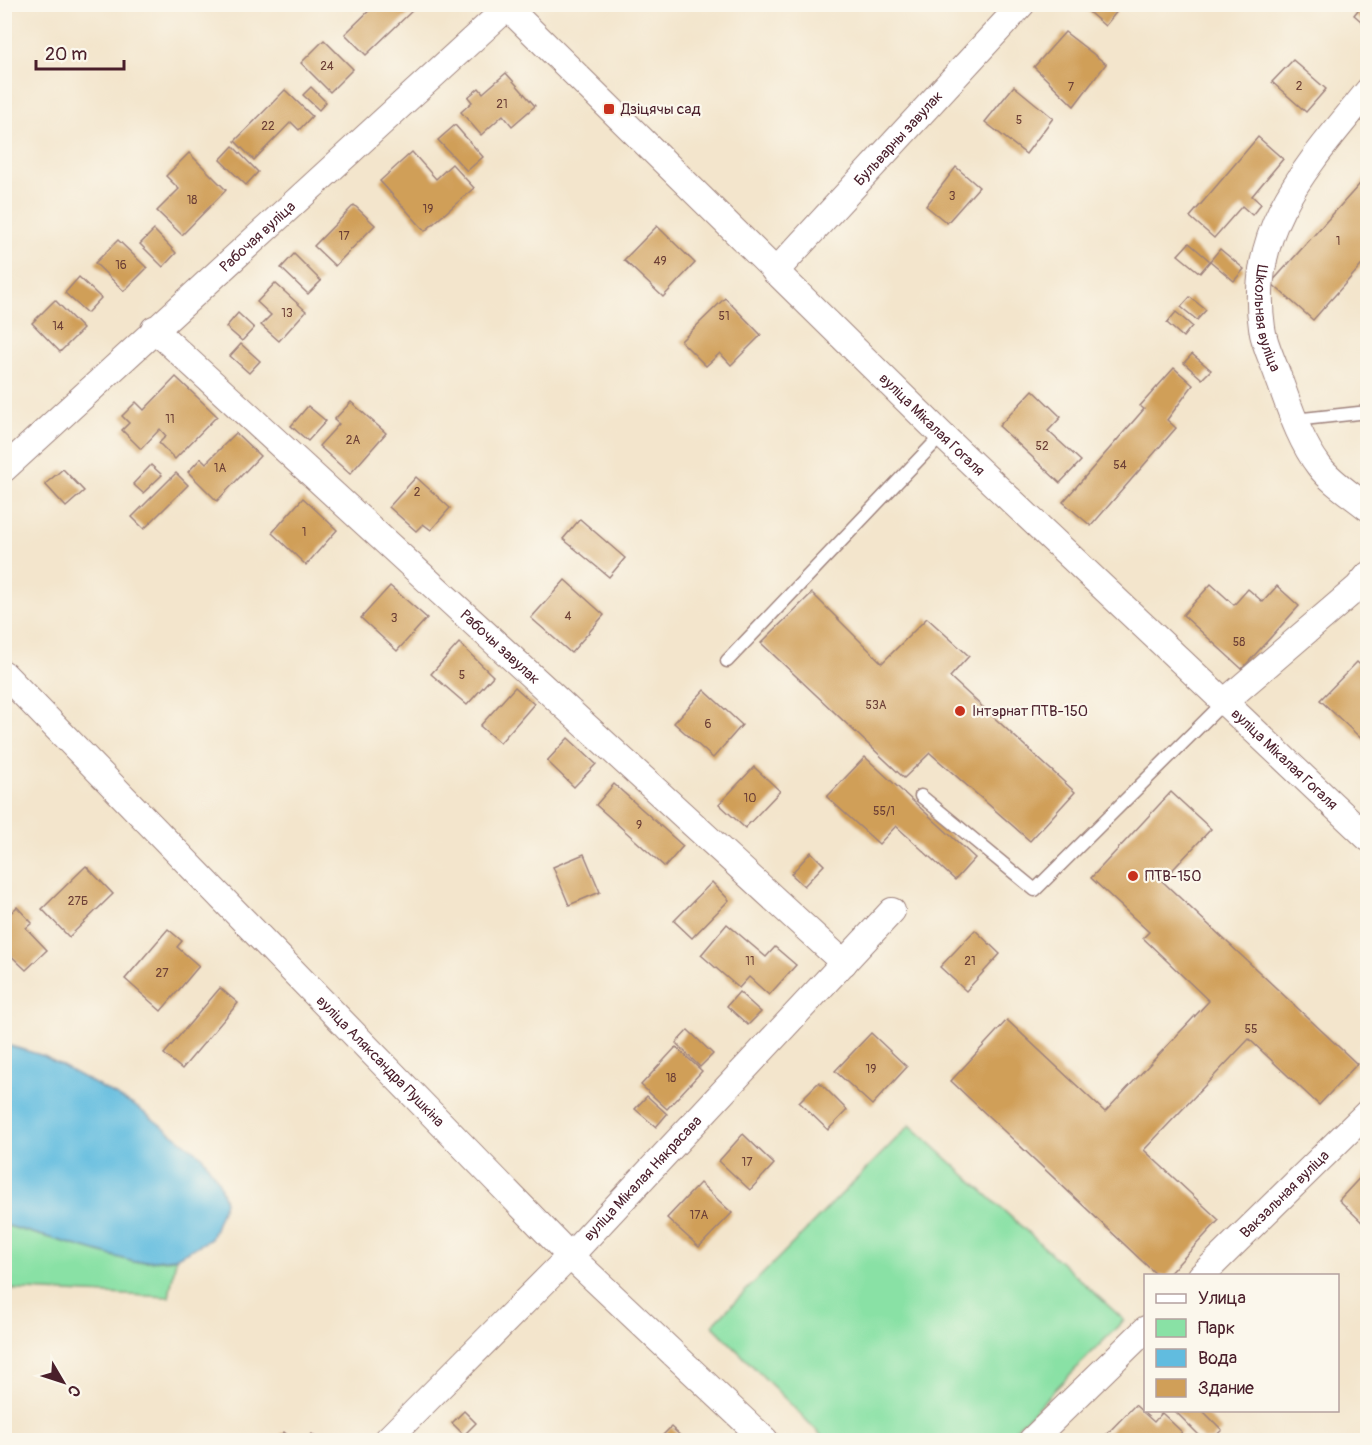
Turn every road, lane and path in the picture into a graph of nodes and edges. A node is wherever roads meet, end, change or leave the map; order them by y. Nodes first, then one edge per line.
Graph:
1 (1022, 4) edge
2 (507, 6) edge
3 (1368, 92) edge
4 (775, 272) junction
5 (154, 329) junction
6 (1368, 411) edge
7 (1294, 420) junction
8 (942, 435) junction
9 (4, 469) edge
10 (1368, 508) edge
11 (1364, 586) edge
12 (727, 661) dead end
13 (4, 674) edge
14 (1223, 703) junction
15 (921, 796) dead end
16 (1368, 838) edge
17 (892, 912) dead end
18 (844, 963) junction
19 (1368, 1113) edge
20 (570, 1256) junction
21 (1202, 1274) edge
22 (1144, 1331) edge
23 (387, 1440) edge
24 (765, 1440) edge
25 (1032, 1440) edge

1 - 4 street, Бульварны завулак
2 - 4 street, вуліца Мікалая Гогаля
2 - 5 street, Рабочая вуліца
3 - 7 street, Школьная вуліца
4 - 8 street, вуліца Мікалая Гогаля
5 - 9 street, Рабочая вуліца
5 - 18 street, Рабочы завулак
6 - 7 lane
7 - 10 street, Школьная вуліца
8 - 12 lane
8 - 14 street, вуліца Мікалая Гогаля
11 - 14 street
13 - 20 street, вуліца Аляксандра Пушкіна
14 - 15 lane
14 - 16 street, вуліца Мікалая Гогаля
17 - 18 street, вуліца Мікалая Някрасава
18 - 20 street, вуліца Мікалая Някрасава
19 - 21 street, Вакзальная вуліца
20 - 23 street, вуліца Мікалая Някрасава
20 - 24 street, вуліца Аляксандра Пушкіна
22 - 25 street

